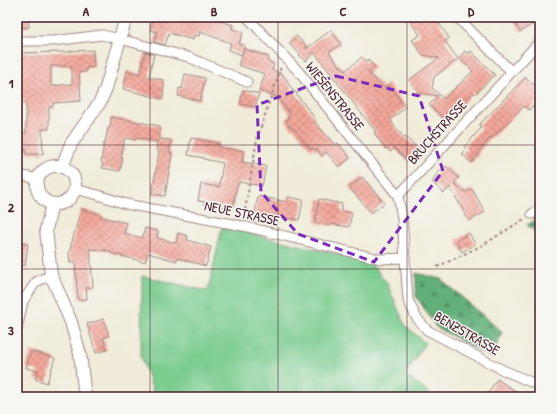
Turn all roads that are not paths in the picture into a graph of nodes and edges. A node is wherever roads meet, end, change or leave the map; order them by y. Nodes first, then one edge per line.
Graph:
1 (126, 17) edge
2 (247, 17) edge
3 (457, 17) edge
4 (120, 39) junction
5 (17, 41) edge
6 (540, 41) edge
7 (512, 72) junction
8 (247, 82) dead end
9 (62, 167) junction
10 (17, 175) edge
11 (39, 179) junction
12 (75, 189) junction
13 (398, 196) junction
14 (52, 204) junction
15 (540, 209) edge
16 (532, 214) road end
17 (405, 258) junction
18 (51, 275) junction
19 (17, 329) edge
20 (540, 386) edge
21 (85, 397) edge

1 - 4 street
2 - 13 street, WIESENSTRASSE
3 - 7 street
4 - 5 street
4 - 8 street
4 - 9 street
6 - 7 street, BRUCHSTRASSE
7 - 13 street, BRUCHSTRASSE
9 - 11 street
9 - 12 street
10 - 11 street
11 - 14 street
12 - 14 street
12 - 17 street, NEUE STRASSE
13 - 17 street
14 - 18 street
15 - 16 street
17 - 20 street, BENZSTRASSE
18 - 19 street
18 - 21 street

